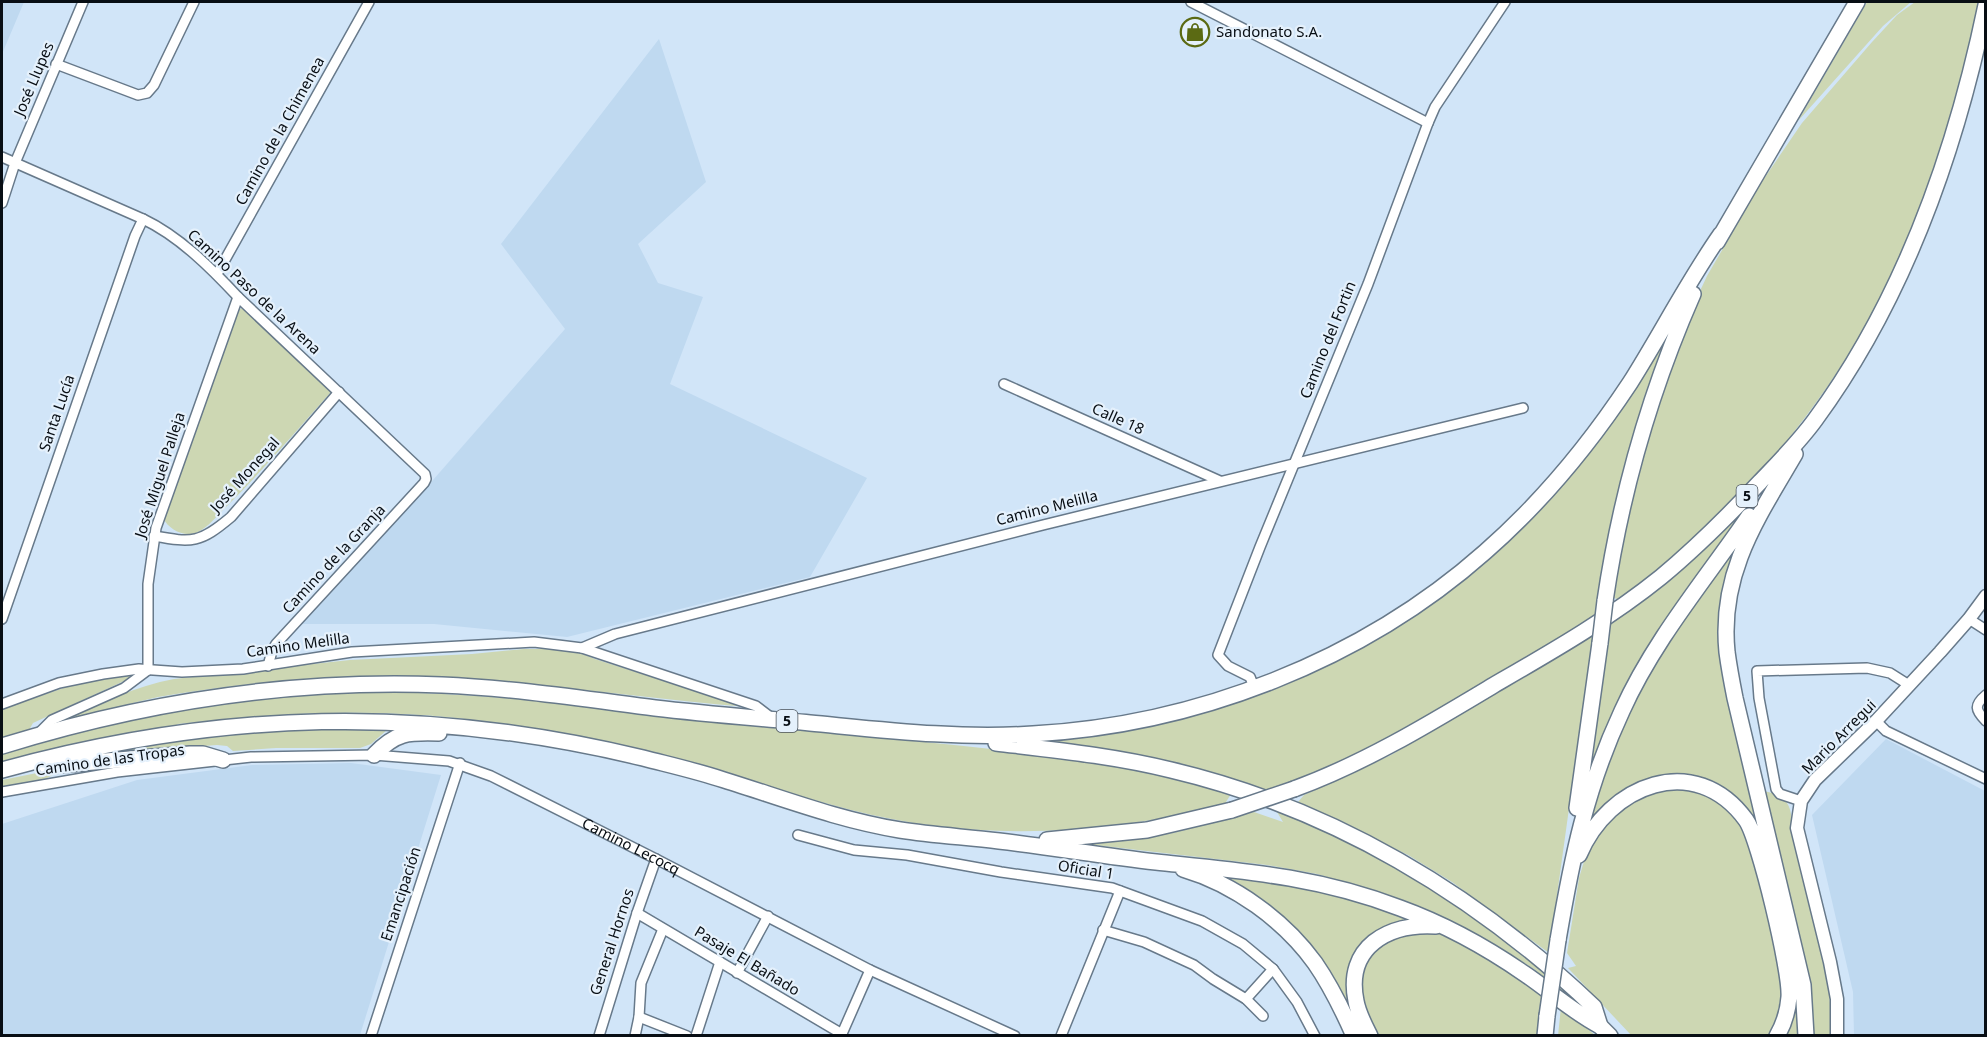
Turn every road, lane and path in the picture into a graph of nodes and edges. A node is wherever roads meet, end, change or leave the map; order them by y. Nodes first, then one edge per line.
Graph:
1 (83, 2) edge
2 (194, 2) edge
3 (369, 2) edge
4 (1191, 2) edge
5 (1505, 2) edge
6 (1857, 2) edge
7 (1986, 4) edge
8 (1986, 43) edge
9 (1974, 62) junction
10 (56, 64) junction
11 (1428, 123) junction
12 (2, 157) edge
13 (15, 163) junction
14 (2, 203) edge
15 (143, 219) junction
16 (1721, 234) junction
17 (217, 274) junction
18 (238, 297) junction
19 (1004, 384) dead end
20 (339, 392) junction
21 (1523, 408) dead end
22 (1815, 420) junction
23 (1294, 463) junction
24 (425, 474) joint
25 (1221, 482) junction
26 (154, 536) junction
27 (1985, 599) edge
28 (2, 618) edge
29 (1969, 620) junction
30 (1986, 630) edge
31 (582, 648) junction
32 (268, 666) junction
33 (148, 670) junction
34 (1909, 685) junction
35 (1254, 687) junction
36 (1986, 695) edge
37 (2, 704) edge
38 (774, 719) junction
39 (1876, 721) junction
40 (1986, 721) edge
41 (38, 735) junction
42 (930, 735) junction
43 (533, 736) junction
44 (389, 740) junction
45 (2, 746) edge
46 (375, 755) junction
47 (395, 756) junction
48 (223, 760) junction
49 (460, 763) junction
50 (2, 770) edge
51 (1986, 779) edge
52 (2, 792) edge
53 (1801, 801) junction
54 (798, 835) dead end
55 (993, 840) junction
56 (656, 859) junction
57 (1154, 862) junction
58 (1568, 885) junction
59 (1120, 891) junction
60 (637, 913) junction
61 (768, 916) junction
62 (1444, 926) junction
63 (663, 929) junction
64 (1103, 930) junction
65 (720, 962) junction
66 (1273, 969) junction
67 (870, 970) junction
68 (737, 973) junction
69 (1246, 999) junction
70 (1263, 1016) dead end
71 (639, 1017) junction
72 (1605, 1031) edge
73 (372, 1035) edge
74 (598, 1035) edge
75 (635, 1035) edge
76 (687, 1035) edge
77 (696, 1035) edge
78 (841, 1035) edge
79 (1015, 1035) edge
80 (1061, 1035) edge
81 (1315, 1035) edge
82 (1354, 1035) edge
83 (1370, 1035) edge
84 (1545, 1035) edge
85 (1777, 1035) edge
86 (1806, 1035) edge
87 (1837, 1035) edge

1 - 10 street, José Llupes
2 - 10 street
3 - 17 street, Camino de la Chimenea
4 - 11 street
5 - 11 street, Camino del Fortin
6 - 16 highway, 5
7 - 9 highway, 5
8 - 9 highway
9 - 22 highway, 5
10 - 13 street, José Llupes
11 - 23 street, Camino del Fortin
12 - 13 street, Camino Paso de la Arena
13 - 14 street, José Llupes
13 - 15 street, Camino Paso de la Arena
15 - 17 street, Camino Paso de la Arena
15 - 28 street, Santa Lucía
16 - 35 highway, 5
16 - 58 highway, bridge
17 - 18 street, Camino Paso de la Arena
18 - 20 street, Camino Paso de la Arena
18 - 26 street, José Miguel Palleja
19 - 25 street, Calle 18
20 - 24 street, Camino Paso de la Arena
20 - 26 street, José Monegal
21 - 23 street, Camino Melilla
22 - 55 highway, 5, bridge
22 - 58 highway
22 - 86 highway
23 - 25 street, Camino Melilla
23 - 35 street, Camino del Fortin
24 - 32 street, Camino de la Granja
25 - 31 street, Camino Melilla
26 - 33 street, José Miguel Palleja
27 - 29 street, Mario Arregui
29 - 30 street
29 - 34 street, Mario Arregui
31 - 32 street, Camino Melilla
31 - 38 street, Camino Melilla
32 - 33 street, Camino Melilla
33 - 37 street
33 - 41 street
34 - 39 street, Mario Arregui
34 - 53 street
35 - 42 highway, 5
36 - 40 street
38 - 41 highway, 5
38 - 42 highway, 5
39 - 51 street
39 - 53 street, Mario Arregui
41 - 45 highway, 5
42 - 72 highway
43 - 44 highway
43 - 50 highway, 5
43 - 55 highway, 5
44 - 46 highway
44 - 47 highway
46 - 47 street, Camino Lecocq
46 - 48 street, Camino Lecocq
47 - 49 street, Camino Lecocq
48 - 50 highway
48 - 52 street, Camino de las Tropas
49 - 56 street, Camino Lecocq
49 - 73 street, Emancipación
53 - 87 street, Mario Arregui
54 - 59 street, Oficial 1
55 - 57 highway
56 - 60 street, General Hornos
56 - 61 street, Camino Lecocq
57 - 62 highway
57 - 82 highway
58 - 84 highway, bridge
58 - 85 highway
59 - 64 street
59 - 66 street, Oficial 1
60 - 63 street, Pasaje El Bañado
60 - 74 street, General Hornos
61 - 67 street, Camino Lecocq
61 - 68 street
62 - 72 highway
62 - 83 highway
63 - 65 street, Pasaje El Bañado
63 - 71 street
64 - 69 street
64 - 80 street
65 - 68 street, Pasaje El Bañado
65 - 77 street
66 - 69 street
66 - 81 street, Oficial 1
67 - 78 street
67 - 79 street, Camino Lecocq
68 - 78 street, Pasaje El Bañado
69 - 70 street
71 - 75 street
71 - 76 street

